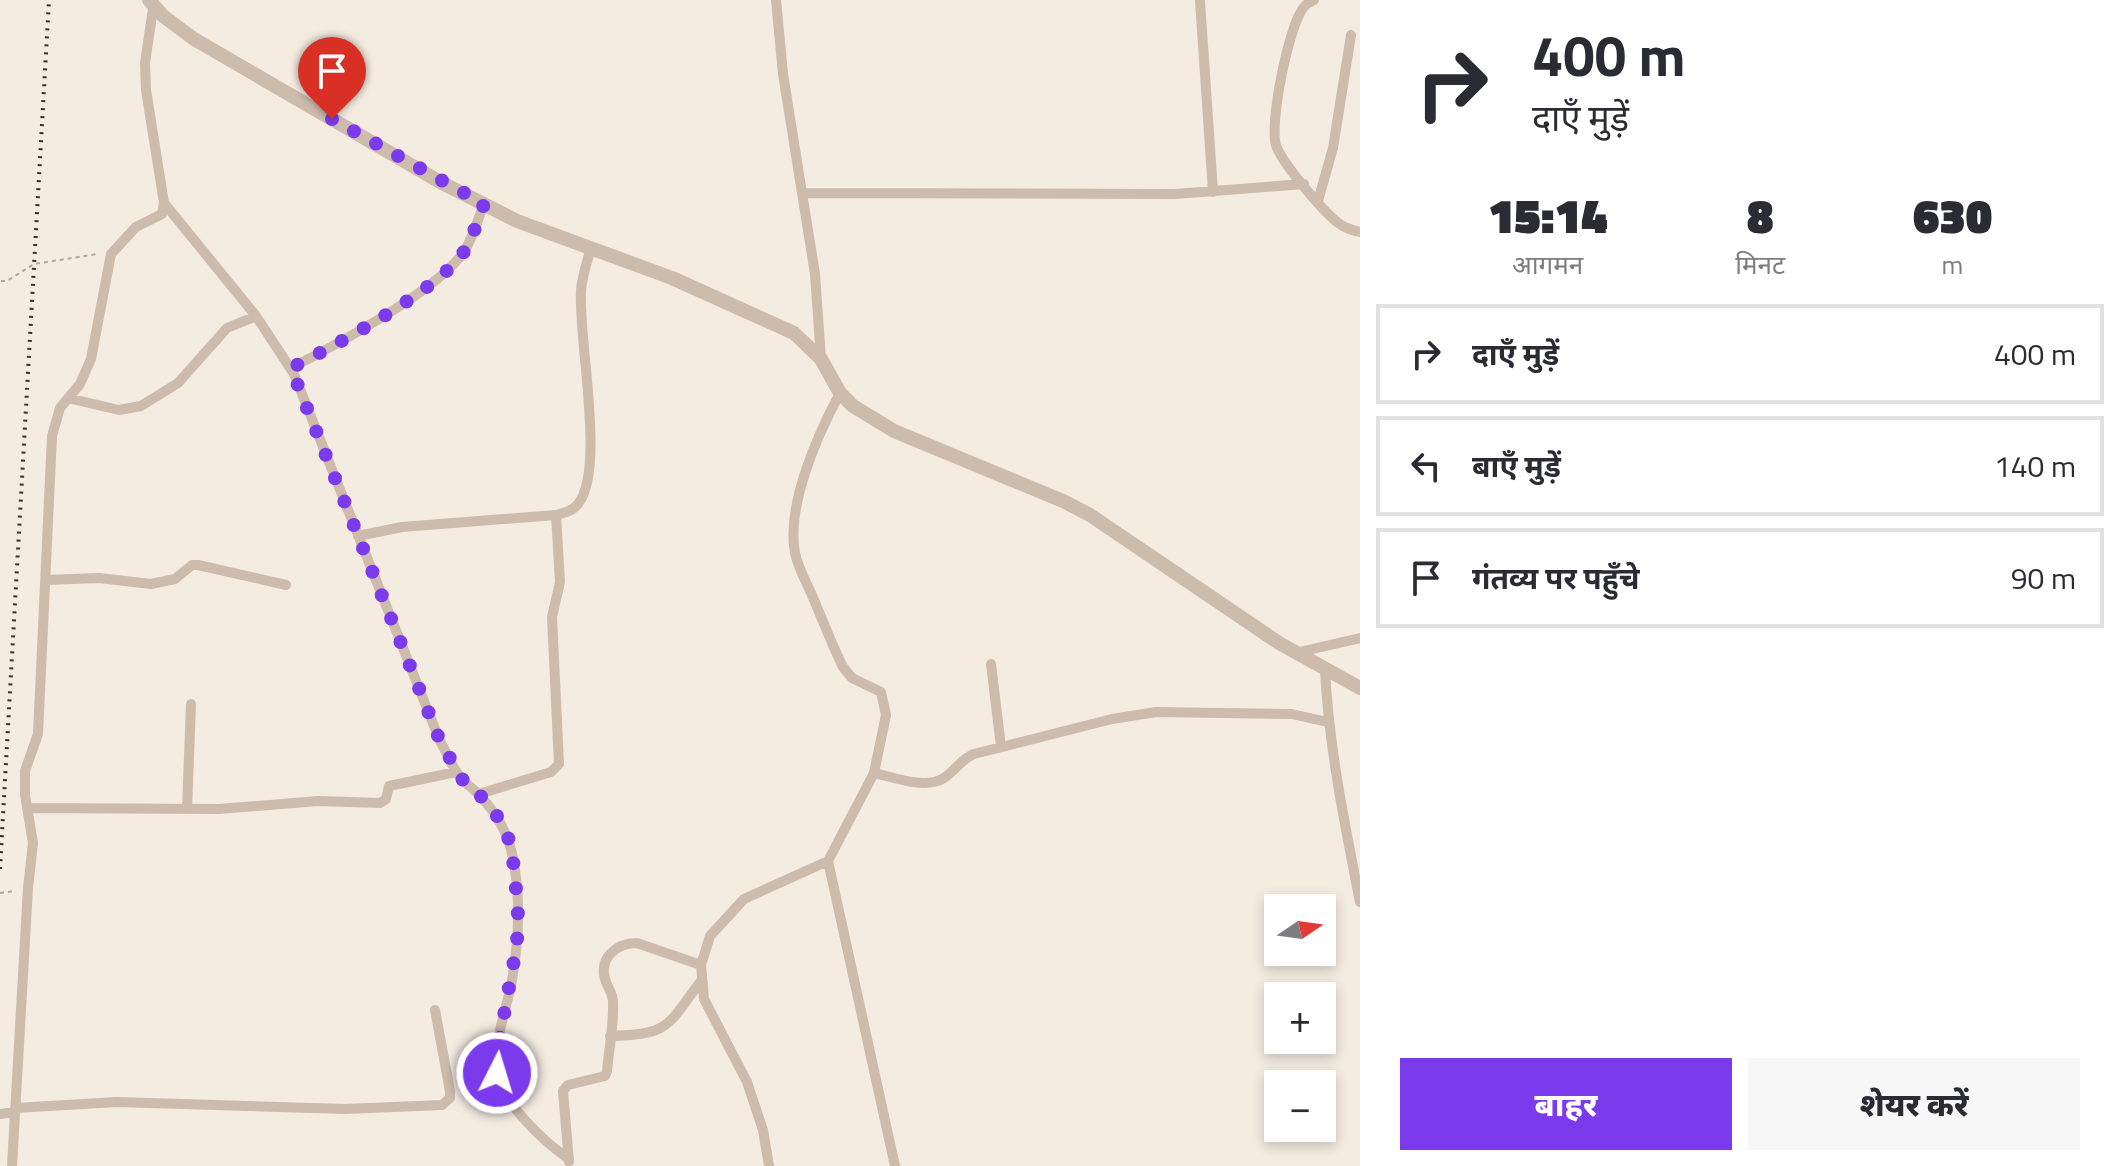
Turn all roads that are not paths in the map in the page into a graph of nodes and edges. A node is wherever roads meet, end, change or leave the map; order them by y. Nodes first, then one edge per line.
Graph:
1 (776, 0) edge
2 (1314, 0) edge
3 (1200, 1) edge
4 (152, 2) edge
5 (1351, 35) dead end
6 (1304, 184) junction
7 (1213, 192) junction
8 (802, 193) junction
9 (1318, 201) junction
10 (164, 203) junction
11 (484, 204) junction
12 (1360, 232) edge
13 (591, 248) junction
14 (256, 316) junction
15 (821, 359) junction
16 (291, 368) junction
17 (840, 393) junction
18 (68, 398) junction
19 (556, 515) junction
20 (358, 536) junction
21 (46, 580) junction
22 (286, 585) dead end
23 (1360, 638) edge
24 (1295, 653) junction
25 (991, 664) dead end
26 (1325, 670) junction
27 (1360, 688) edge
28 (191, 704) dead end
29 (1327, 722) junction
30 (1001, 747) junction
31 (456, 772) junction
32 (874, 773) junction
33 (479, 794) junction
34 (27, 808) junction
35 (187, 809) junction
36 (828, 861) junction
37 (1360, 902) edge
38 (701, 965) junction
39 (701, 981) junction
40 (435, 1010) dead end
41 (610, 1036) junction
42 (15, 1110) junction
43 (0, 1114) edge
44 (569, 1163) edge
45 (12, 1166) edge
46 (769, 1166) edge
47 (895, 1166) edge

1 - 8 street
2 - 6 street
3 - 7 street
4 - 10 street
4 - 11 street
5 - 9 street
6 - 7 street
6 - 9 street
7 - 8 street
8 - 15 street
9 - 12 street
10 - 14 street
10 - 18 street
11 - 13 street
11 - 16 street
13 - 15 street
13 - 19 street
14 - 16 street
14 - 18 street
15 - 17 street
16 - 20 street
17 - 24 street
17 - 32 street
18 - 21 street
19 - 20 street
19 - 33 street
20 - 31 street
21 - 22 street
21 - 34 street
23 - 24 street
24 - 26 street
25 - 30 street
26 - 27 street
26 - 29 street
28 - 35 street
29 - 30 street
29 - 37 street
30 - 32 street
31 - 33 street
31 - 35 street
32 - 36 street
33 - 44 street
34 - 35 street
34 - 42 street
36 - 38 street
36 - 47 street
38 - 39 street
38 - 41 street
39 - 41 street
39 - 46 street
40 - 42 street
41 - 44 street
42 - 43 street
42 - 45 street

